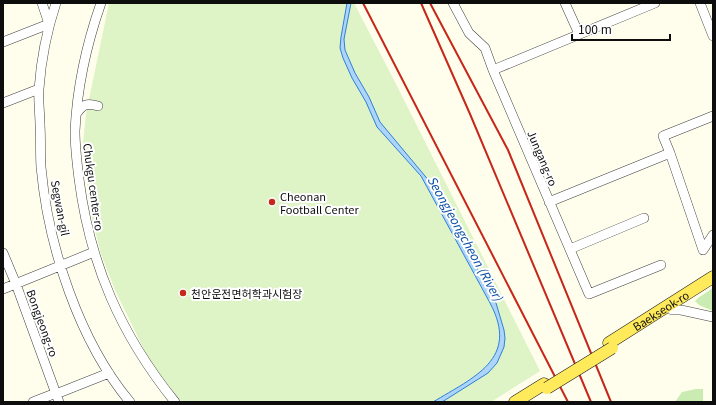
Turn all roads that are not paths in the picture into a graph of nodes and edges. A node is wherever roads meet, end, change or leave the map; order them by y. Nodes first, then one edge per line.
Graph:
1 (42, 3) edge
2 (56, 3) edge
3 (101, 3) edge
4 (454, 3) edge
5 (564, 3) edge
6 (655, 3) edge
7 (700, 3) edge
8 (49, 24) junction
9 (712, 32) edge
10 (579, 34) junction
11 (3, 42) edge
12 (493, 70) junction
13 (39, 89) junction
14 (3, 103) edge
15 (98, 106) dead end
16 (77, 113) junction
17 (713, 116) edge
18 (670, 153) junction
19 (549, 202) junction
20 (644, 218) dead end
21 (713, 235) edge
22 (570, 249) junction
23 (94, 252) junction
24 (3, 253) edge
25 (661, 265) dead end
26 (61, 266) junction
27 (713, 277) edge
28 (16, 284) junction
29 (713, 285) edge
30 (3, 289) edge
31 (686, 306) junction
32 (713, 317) edge
33 (610, 345) junction
34 (109, 373) junction
35 (57, 396) edge
36 (33, 402) edge
37 (130, 402) edge
38 (175, 402) edge
39 (516, 402) edge

1 - 8 street
2 - 8 street, Segwan-gil
3 - 16 street, Chukgu center-ro
4 - 12 street, Jungang-ro
5 - 10 street
6 - 10 street
7 - 9 street
8 - 11 street
8 - 13 street, Segwan-gil
10 - 12 street
12 - 19 street, Jungang-ro
13 - 14 street
13 - 26 street, Segwan-gil
15 - 16 street
16 - 23 street, Chukgu center-ro
17 - 18 street
18 - 19 street, Jungang-ro
18 - 21 street
19 - 22 street
20 - 22 street
22 - 25 street
23 - 26 street
23 - 38 street, Chukgu center-ro
24 - 28 street, Bongjeong-ro
26 - 28 street
26 - 34 street, Segwan-gil
27 - 33 main road, Baekseok-ro
28 - 30 street
28 - 35 street, Bongjeong-ro
29 - 31 main road, Baekseok-ro
31 - 32 street
31 - 33 main road, Baekseok-ro
33 - 39 main road, bridge
34 - 35 street
34 - 37 street, Segwan-gil
35 - 36 street

